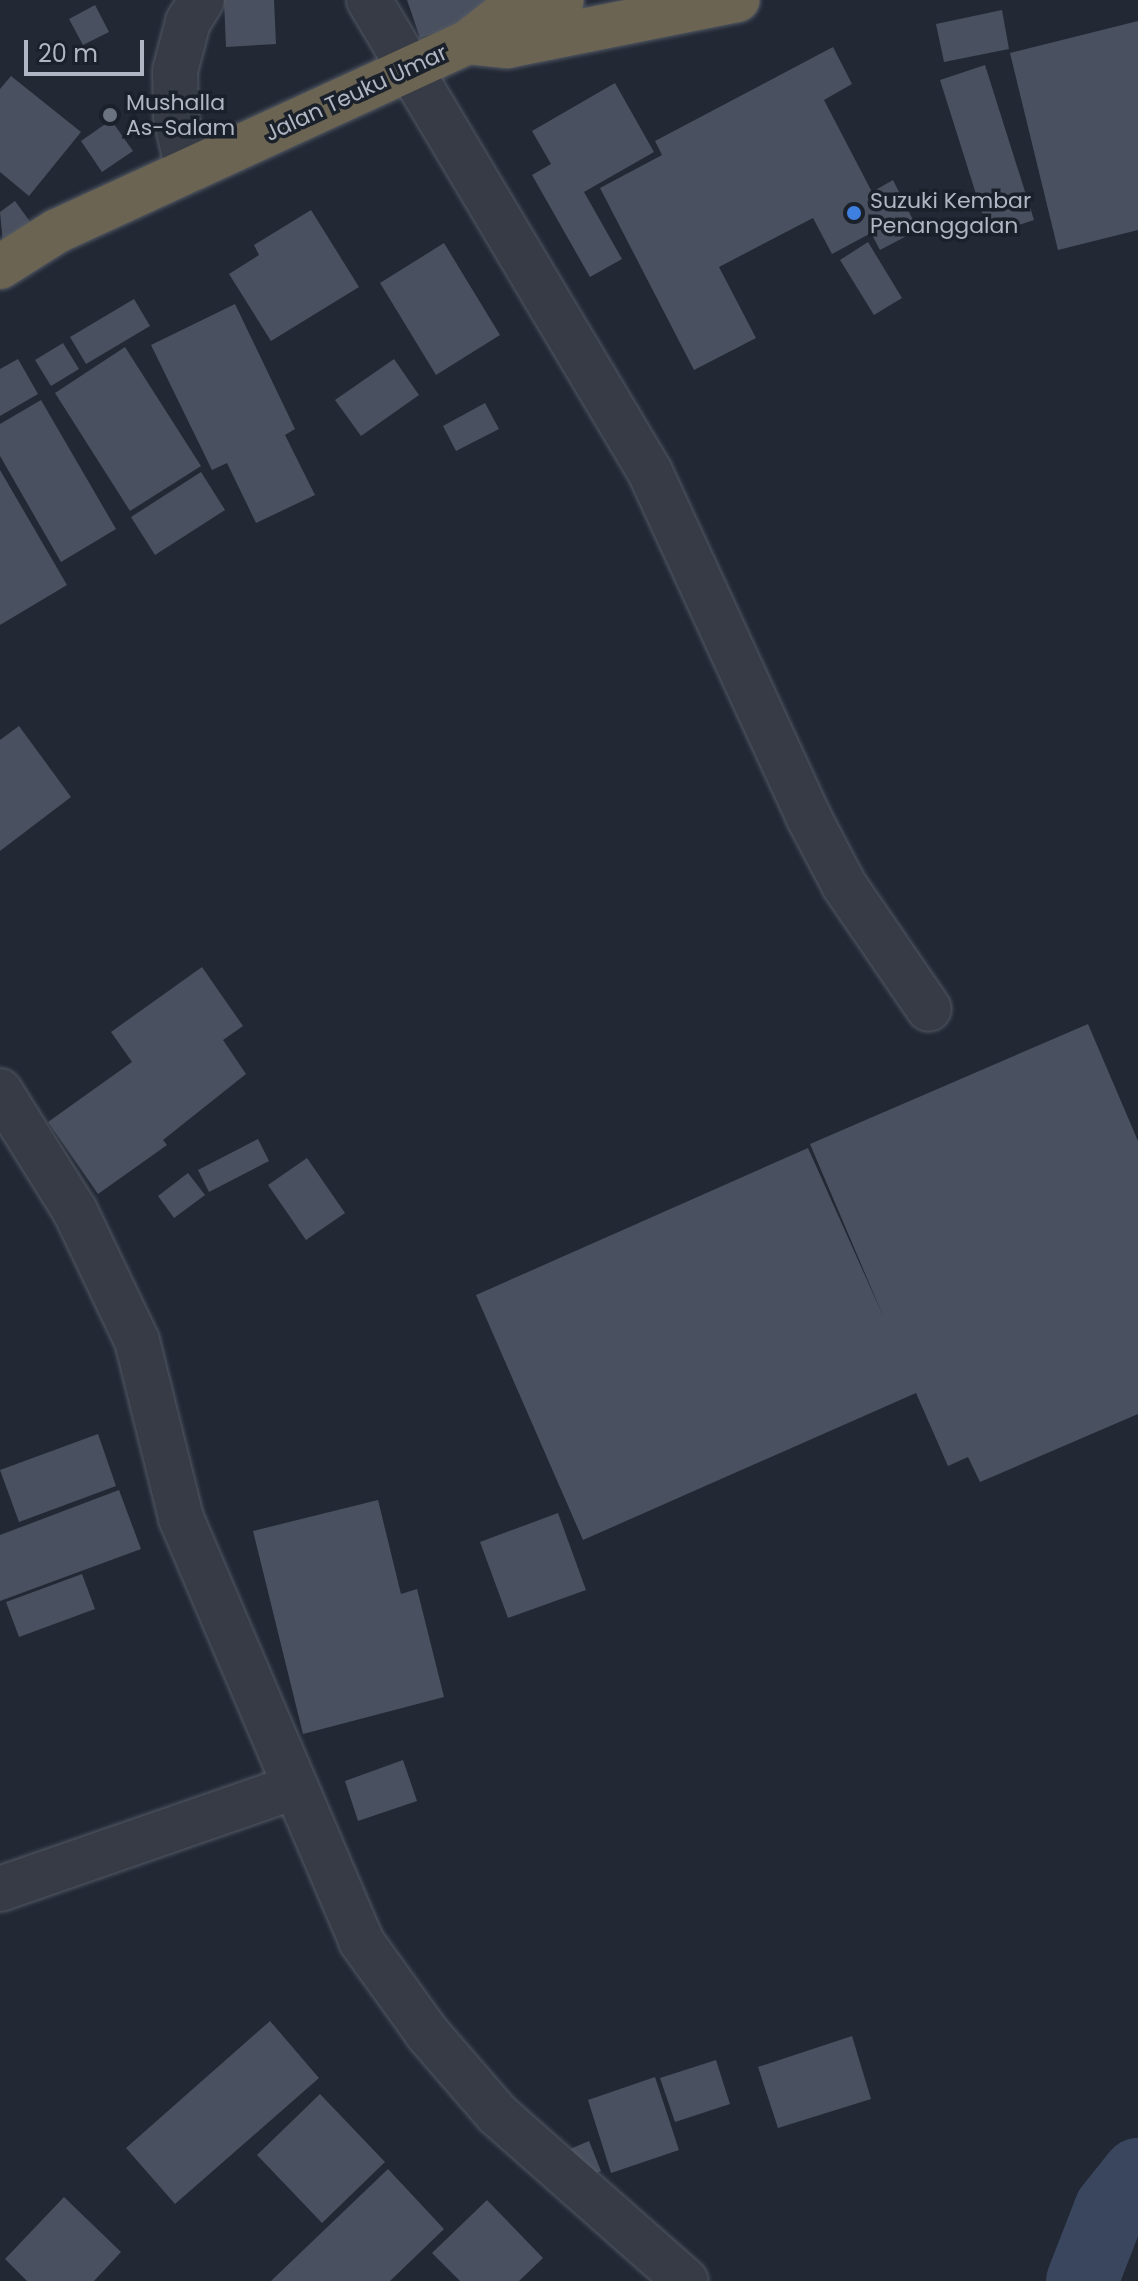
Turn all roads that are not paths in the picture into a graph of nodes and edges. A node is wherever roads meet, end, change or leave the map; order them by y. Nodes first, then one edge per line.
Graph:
1 (202, 0) edge
2 (369, 0) edge
3 (562, 0) edge
4 (737, 0) edge
5 (468, 42) junction
6 (409, 67) junction
7 (188, 171) junction
8 (0, 267) edge
9 (929, 1009) dead end
10 (0, 1091) edge
11 (291, 1788) junction
12 (0, 1889) edge
13 (686, 2281) edge

1 - 7 street
2 - 6 street
3 - 5 highway
4 - 5 highway, Jalan Teuku Umar
5 - 6 highway, Jalan Teuku Umar
6 - 7 highway, Jalan Teuku Umar
6 - 9 street
7 - 8 highway, Jalan Teuku Umar
10 - 11 street
11 - 12 street
11 - 13 street

